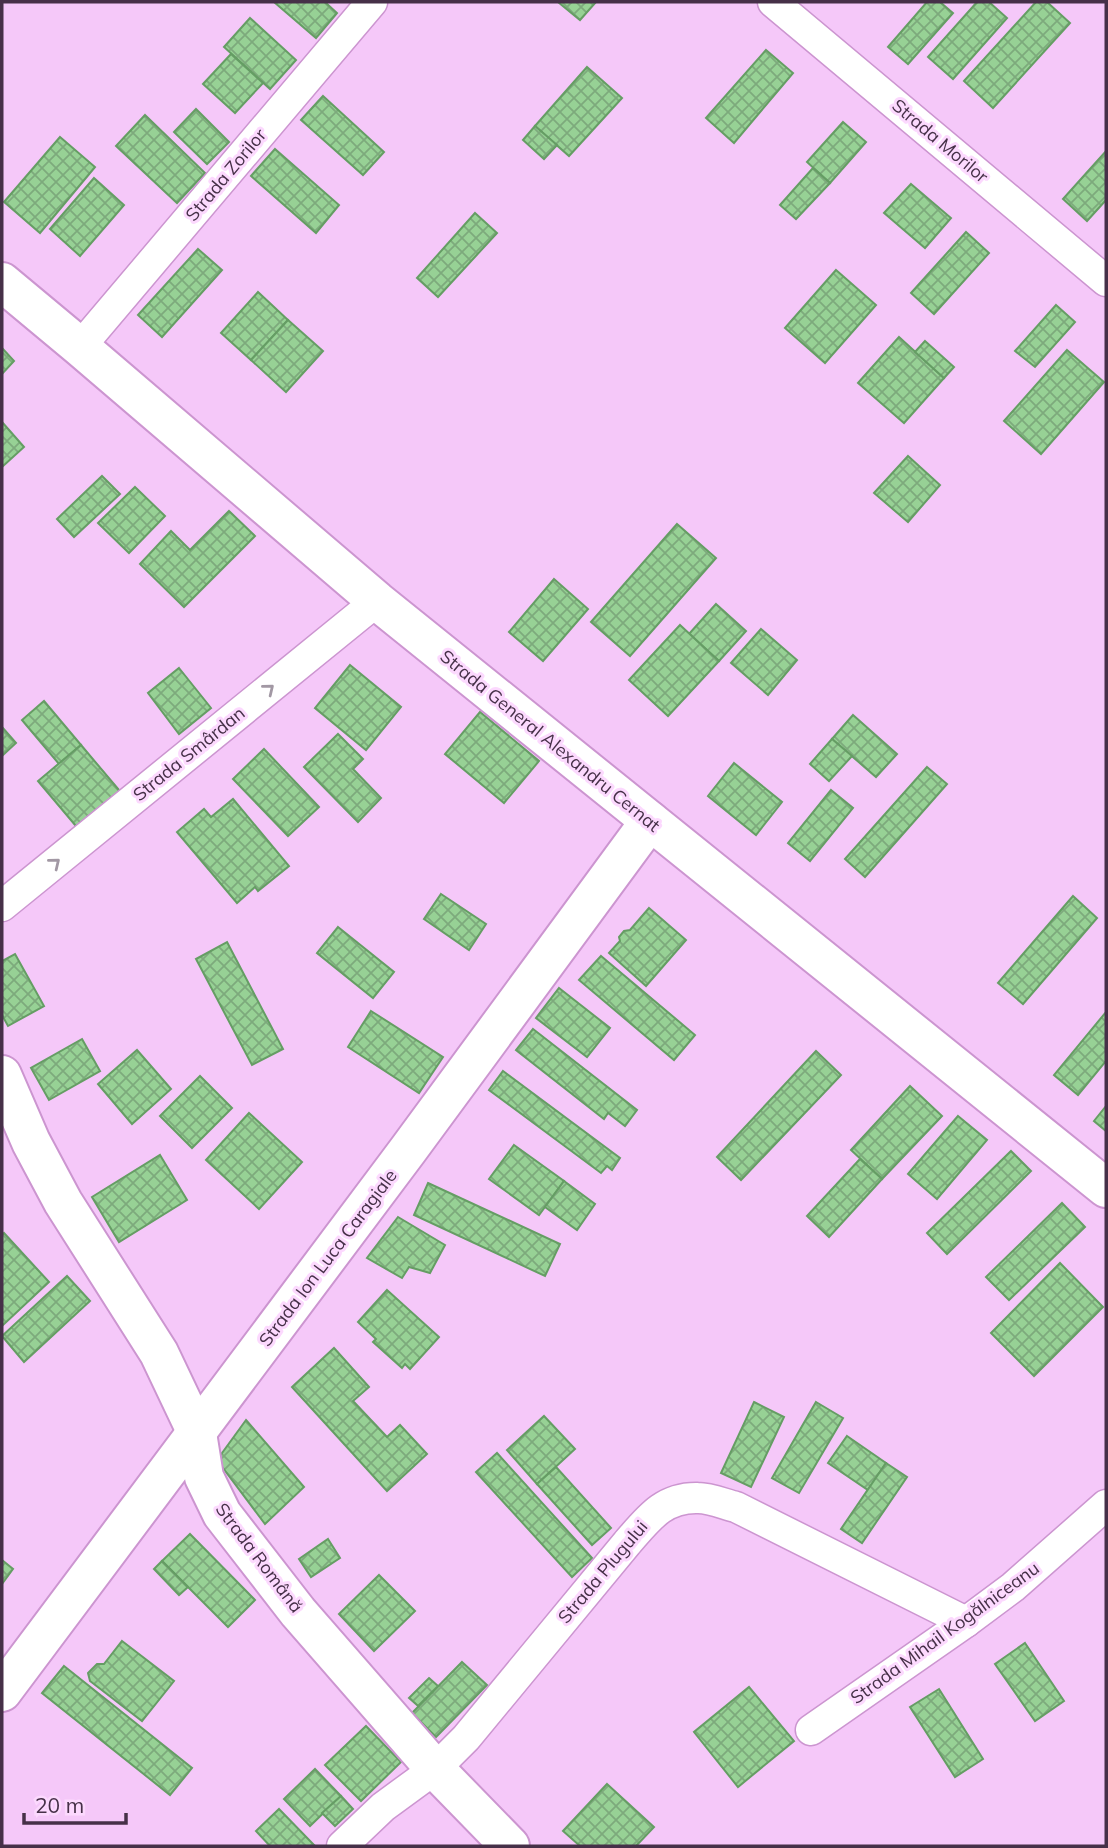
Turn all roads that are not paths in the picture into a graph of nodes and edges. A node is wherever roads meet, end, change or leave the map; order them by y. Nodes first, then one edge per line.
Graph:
1 (372, 2) edge
2 (773, 2) edge
3 (1106, 281) edge
4 (2, 282) edge
5 (80, 347) junction
6 (377, 601) junction
7 (650, 821) junction
8 (2, 906) edge
9 (2, 1075) edge
10 (1106, 1188) edge
11 (197, 1433) junction
12 (1106, 1505) edge
13 (966, 1622) junction
14 (2, 1692) edge
15 (811, 1730) dead end
16 (435, 1769) junction
17 (342, 1846) edge
18 (510, 1846) edge

1 - 5 street, Strada Zorilor
2 - 3 street, Strada Morilor
4 - 5 street, Strada General Alexandru Cernat
5 - 6 street, Strada General Alexandru Cernat
6 - 7 street, Strada General Alexandru Cernat
8 -> 6 street, Strada Smârdan
7 - 10 street, Strada General Alexandru Cernat
7 - 11 street, Strada Ion Luca Caragiale
9 - 11 street, Strada Română
11 - 14 street, Strada Ion Luca Caragiale
11 - 16 street, Strada Română
12 - 13 street, Strada Mihail Kogălniceanu
13 - 15 street, Strada Mihail Kogălniceanu
13 - 16 street, Strada Plugului
16 - 17 street, Strada Plugului
16 - 18 street, Strada Română

